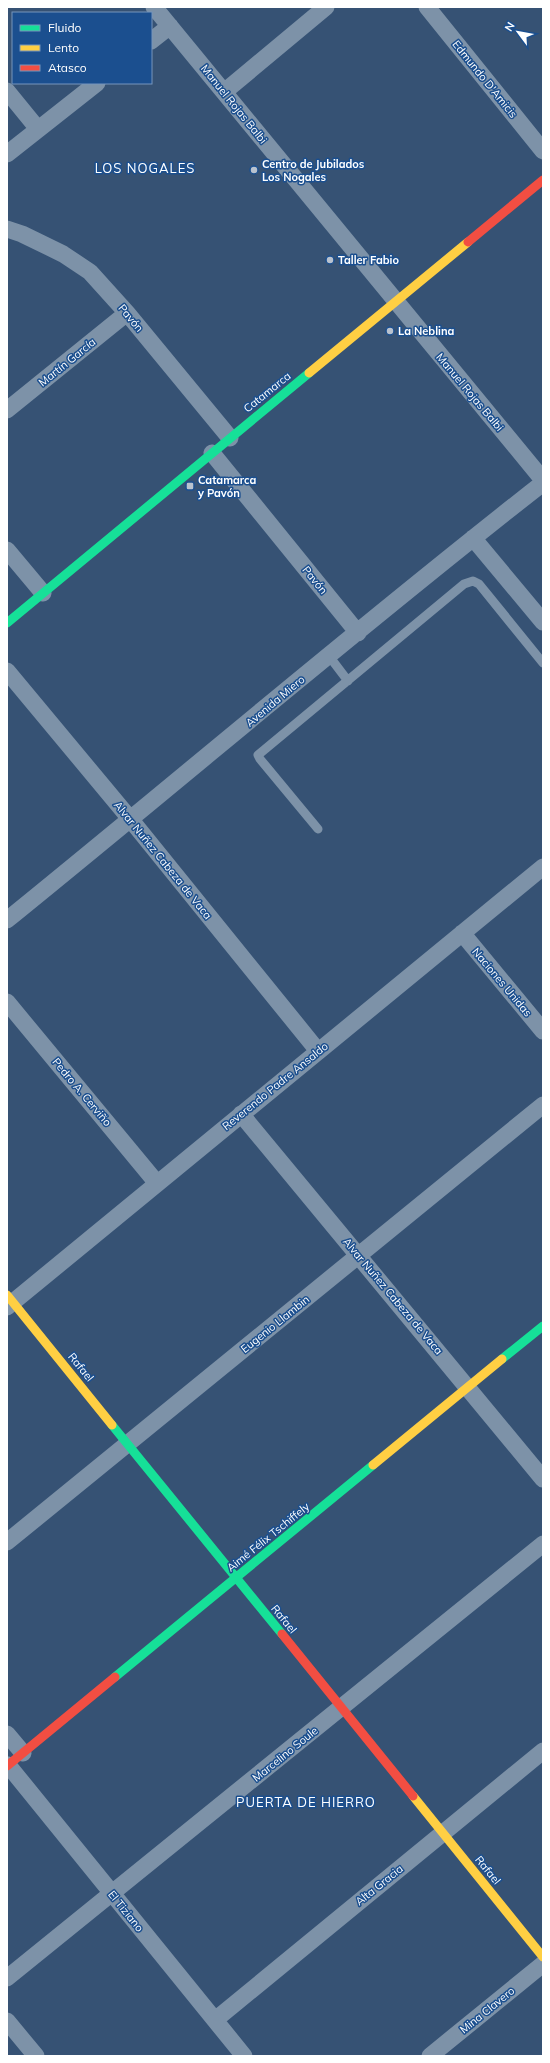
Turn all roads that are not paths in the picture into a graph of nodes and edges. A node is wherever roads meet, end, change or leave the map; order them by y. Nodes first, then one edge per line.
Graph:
1 (154, 7) edge
2 (326, 7) edge
3 (427, 7) edge
4 (170, 26) junction
5 (152, 40) edge
6 (96, 84) edge
7 (7, 91) edge
8 (224, 92) junction
9 (38, 129) junction
10 (543, 150) edge
11 (7, 154) edge
12 (543, 180) edge
13 (7, 230) edge
14 (396, 302) junction
15 (127, 313) junction
16 (7, 410) edge
17 (230, 438) junction
18 (212, 453) junction
19 (543, 480) edge
20 (543, 483) edge
21 (473, 538) junction
22 (7, 550) edge
23 (43, 593) junction
24 (7, 622) edge
25 (543, 622) edge
26 (358, 633) junction
27 (329, 656) junction
28 (543, 663) edge
29 (7, 672) edge
30 (348, 681) junction
31 (131, 820) junction
32 (318, 829) dead end
33 (543, 867) edge
34 (7, 920) edge
35 (462, 933) junction
36 (7, 1002) edge
37 (543, 1031) edge
38 (318, 1051) junction
39 (543, 1105) edge
40 (241, 1114) junction
41 (156, 1182) junction
42 (359, 1255) junction
43 (9, 1301) edge
44 (543, 1326) edge
45 (469, 1388) junction
46 (128, 1444) junction
47 (543, 1479) edge
48 (7, 1542) edge
49 (543, 1544) edge
50 (236, 1579) junction
51 (342, 1708) junction
52 (7, 1734) edge
53 (543, 1751) edge
54 (23, 1753) junction
55 (7, 1766) edge
56 (443, 1833) junction
57 (112, 1893) junction
58 (543, 1957) edge
59 (543, 1964) edge
60 (7, 1978) edge
61 (215, 2020) junction
62 (7, 2021) edge
63 (36, 2056) edge
64 (244, 2056) edge
65 (430, 2056) edge

1 - 4 street, Manuel Rojas Balbi
2 - 8 street
3 - 10 street, Edmundo D'Amicis
4 - 5 street
4 - 8 street, Manuel Rojas Balbi
6 - 9 street
7 - 9 street
8 - 14 street, Manuel Rojas Balbi
9 - 11 street
12 - 14 street, Catamarca
13 - 15 street, Pavón
14 - 17 street, Catamarca
14 - 19 street, Manuel Rojas Balbi
15 - 16 street, Martín García
15 - 17 street, Pavón
17 - 18 street, Catamarca
18 - 23 street, Catamarca
18 - 26 street, Pavón
20 - 21 street, Avenida Miero
21 - 25 street
21 - 26 street, Avenida Miero
22 - 23 street
23 - 24 street, Catamarca
26 - 27 street, Avenida Miero
27 - 30 lane
27 - 31 street, Avenida Miero
28 - 30 lane
29 - 31 street, Alvar Nuñez Cabeza de Vaca
30 - 32 lane
31 - 34 street, Avenida Miero
31 - 38 street, Alvar Nuñez Cabeza de Vaca
33 - 35 street, Reverendo Padre Ansaldo
35 - 37 street, Naciones Unidas
35 - 38 street, Reverendo Padre Ansaldo
36 - 41 street, Pedro A. Cerviño
38 - 40 street, Reverendo Padre Ansaldo
39 - 42 street, Eugenio Llambin
40 - 41 street, Reverendo Padre Ansaldo
40 - 42 street, Alvar Nuñez Cabeza de Vaca
41 - 43 street, Reverendo Padre Ansaldo
42 - 45 street, Alvar Nuñez Cabeza de Vaca
42 - 46 street, Eugenio Llambin
43 - 46 street, Rafael
44 - 45 street, Aimé Félix Tschiffely
45 - 47 street, Alvar Nuñez Cabeza de Vaca
45 - 50 street, Aimé Félix Tschiffely
46 - 48 street, Eugenio Llambin
46 - 50 street, Rafael
49 - 51 street, Marcelino Soule
50 - 51 street, Rafael
50 - 54 street, Aimé Félix Tschiffely
51 - 56 street, Rafael
51 - 57 street, Marcelino Soule
52 - 54 street
53 - 56 street, Alta Gracia
54 - 55 street, Aimé Félix Tschiffely
55 - 57 street, El Tiziano
56 - 58 street, Rafael
56 - 61 street, Alta Gracia
57 - 60 street, Marcelino Soule
57 - 61 street, El Tiziano
59 - 65 street, Mina Clavero
61 - 64 street, El Tiziano
62 - 63 street

